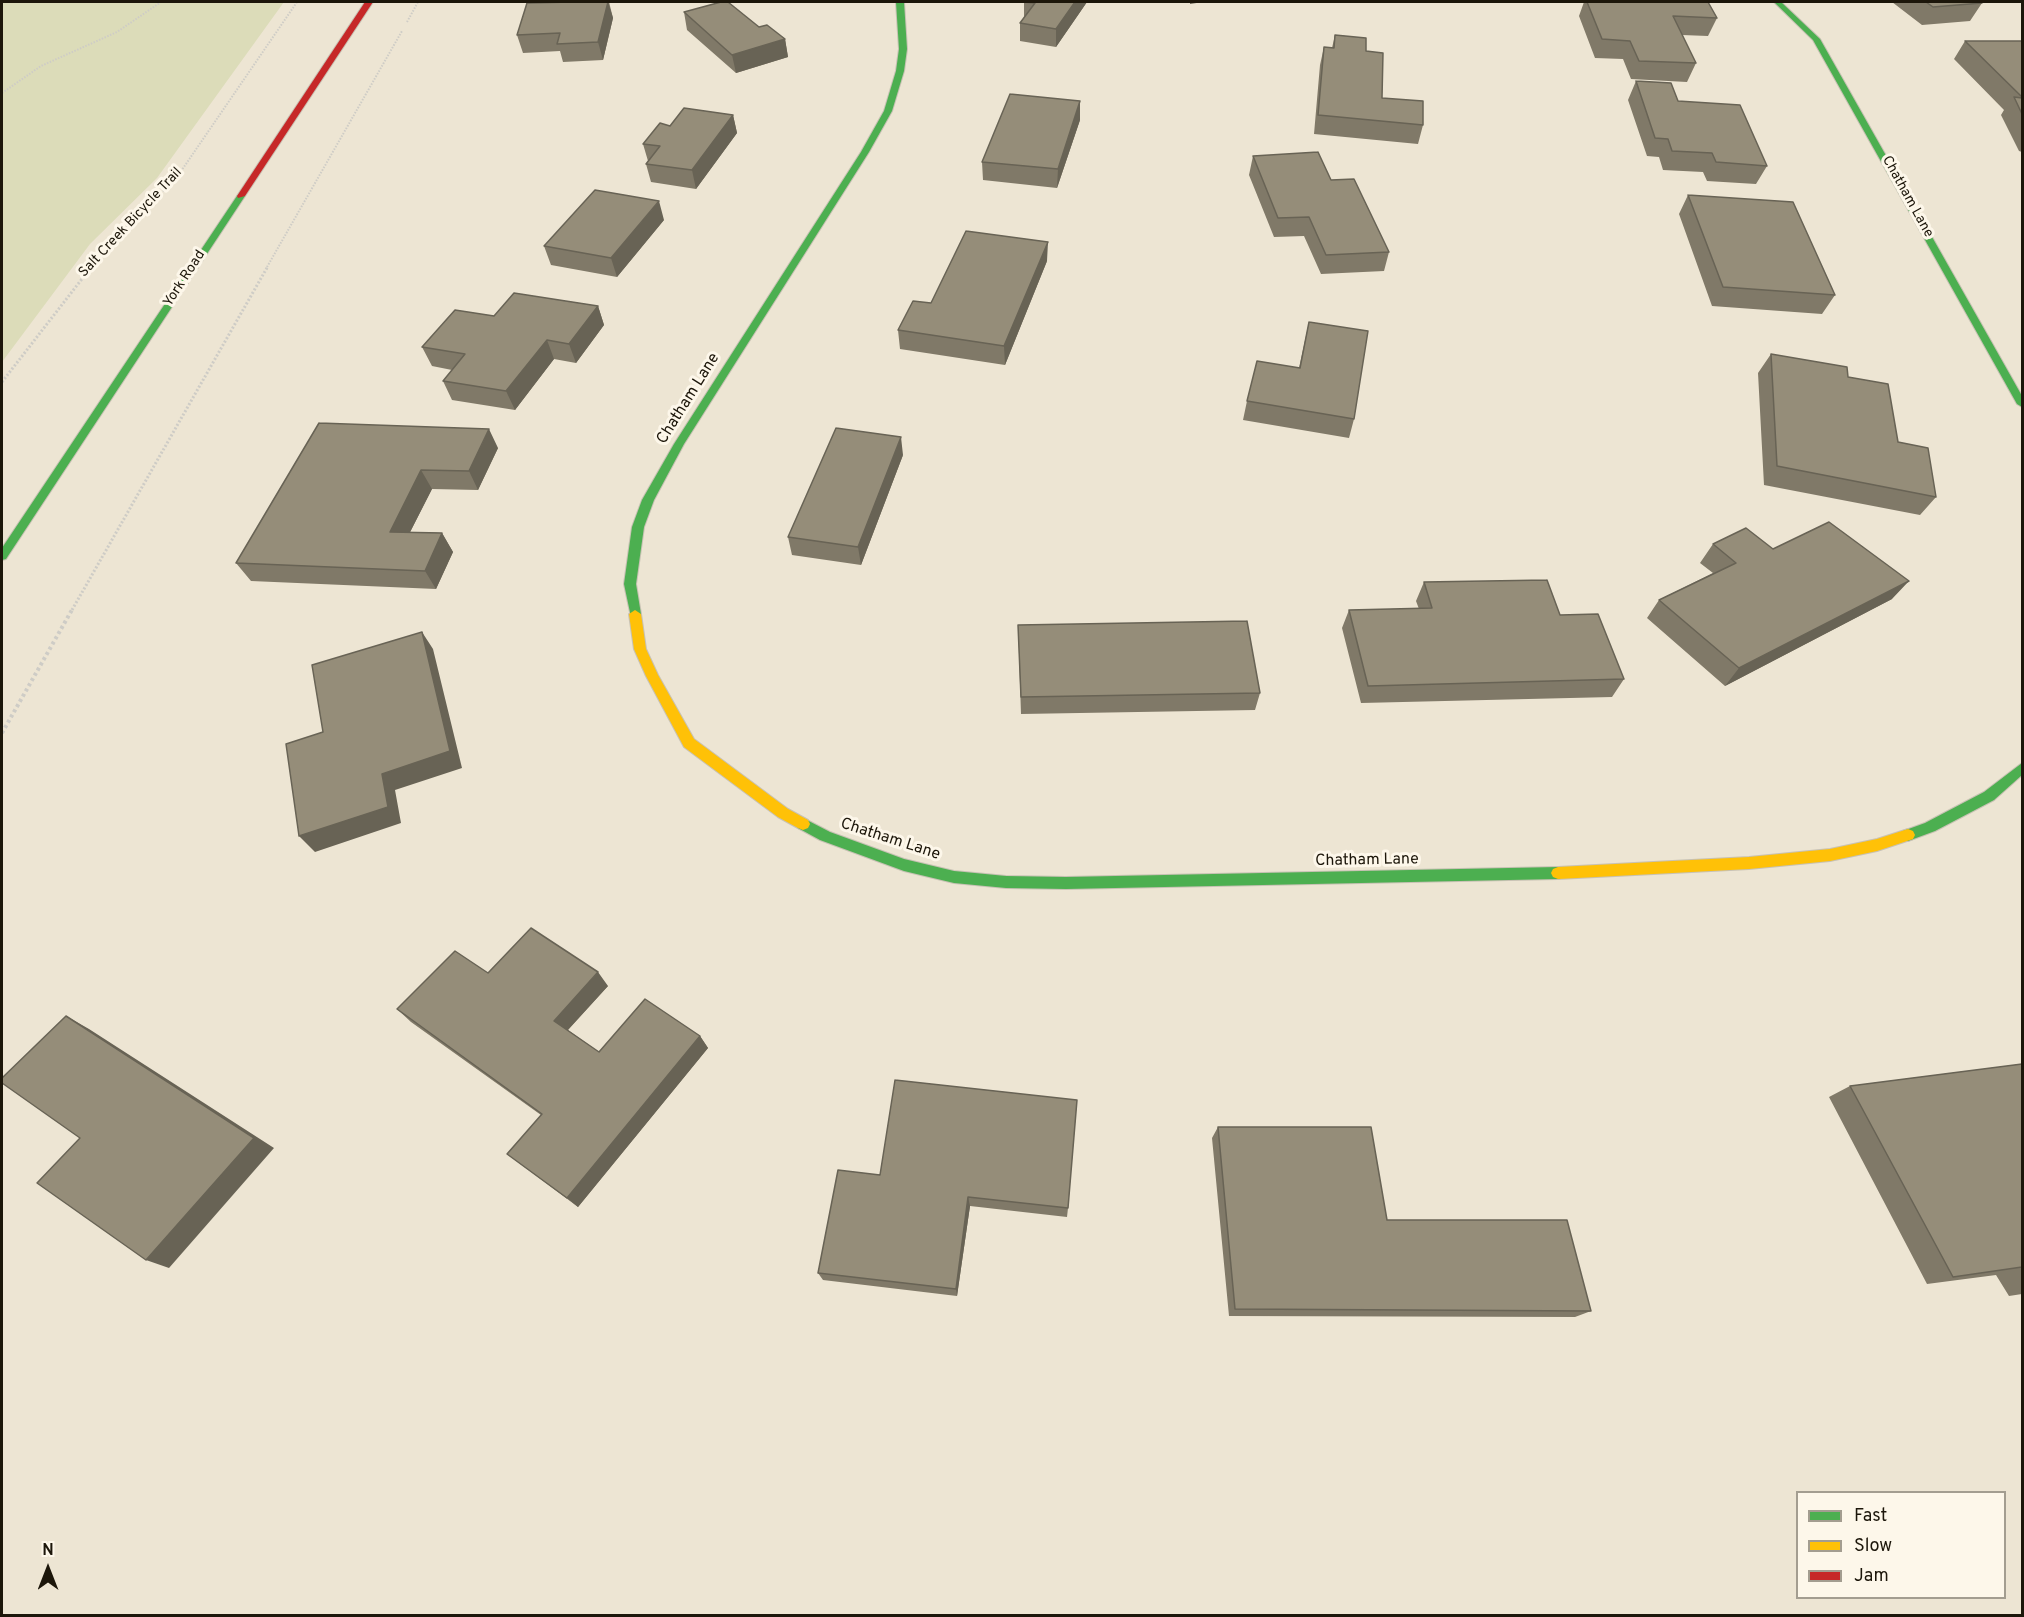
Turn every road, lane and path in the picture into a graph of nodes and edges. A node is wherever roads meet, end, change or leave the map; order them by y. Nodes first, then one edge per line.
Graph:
1 (161, 2) edge
2 (297, 2) edge
3 (369, 2) edge
4 (418, 2) edge
5 (900, 2) edge
6 (1777, 2) edge
7 (2, 93) edge
8 (2, 382) edge
9 (2022, 404) edge
10 (2, 556) edge
11 (2, 733) edge
12 (2022, 768) edge

1 - 7 path
2 - 8 path, Salt Creek Bicycle Trail
3 - 10 street, York Road
4 - 11 path
5 - 12 street, Chatham Lane
6 - 9 street, Chatham Lane

